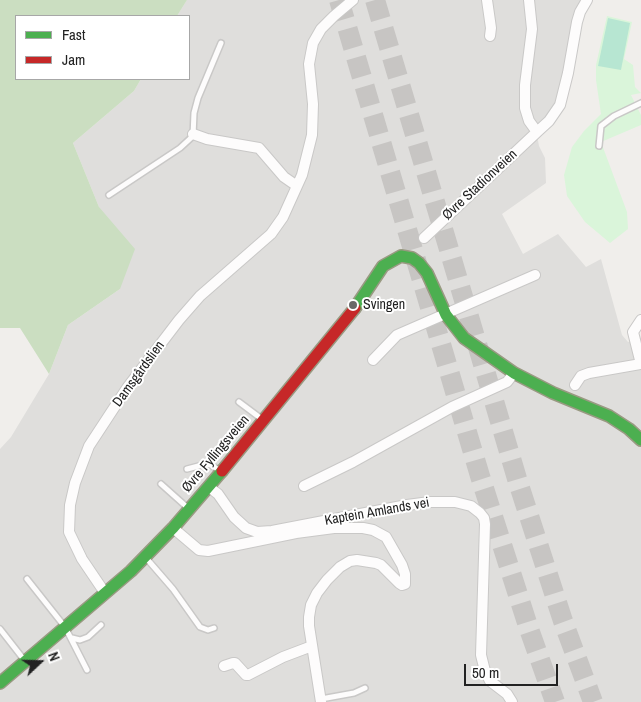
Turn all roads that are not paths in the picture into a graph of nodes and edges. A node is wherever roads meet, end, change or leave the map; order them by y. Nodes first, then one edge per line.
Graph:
1 (353, 0) edge
2 (487, 0) edge
3 (529, 0) edge
4 (587, 0) edge
5 (490, 36) dead end
6 (221, 43) dead end
7 (641, 103) edge
8 (537, 132) junction
9 (193, 134) junction
10 (599, 146) dead end
11 (297, 186) junction
12 (109, 195) dead end
13 (424, 238) dead end
14 (535, 275) dead end
15 (446, 315) junction
16 (641, 320) edge
17 (373, 360) dead end
18 (514, 373) junction
19 (575, 385) dead end
20 (239, 402) dead end
21 (263, 420) junction
22 (641, 440) edge
23 (187, 469) dead end
24 (221, 472) junction
25 (161, 484) dead end
26 (304, 486) dead end
27 (209, 487) junction
28 (190, 509) junction
29 (173, 528) junction
30 (145, 556) junction
31 (27, 579) dead end
32 (105, 593) junction
33 (101, 626) dead end
34 (65, 627) junction
35 (0, 628) edge
36 (214, 628) dead end
37 (72, 638) junction
38 (312, 646) junction
39 (25, 661) junction
40 (224, 666) dead end
41 (87, 670) dead end
42 (0, 683) edge
43 (365, 688) dead end
44 (320, 701) edge
45 (512, 702) edge

1 - 11 street, Damsgårdslien
2 - 5 street
3 - 8 street
4 - 8 street, Øvre Stadionveien
6 - 9 lane
7 - 10 lane
8 - 13 street, Øvre Stadionveien
9 - 11 street
9 - 12 lane
11 - 32 street, Damsgårdslien
14 - 15 street
15 - 17 street
15 - 18 main road
15 - 21 main road, Øvre Fyllingsveien
16 - 19 street
18 - 22 main road
18 - 26 street
20 - 21 lane
21 - 24 main road, Øvre Fyllingsveien
23 - 24 lane
24 - 27 main road, Øvre Fyllingsveien
25 - 28 lane
27 - 28 main road, Øvre Fyllingsveien
27 - 45 street, Kaptein Amlands vei
28 - 29 main road, Øvre Fyllingsveien
29 - 30 main road, Øvre Fyllingsveien
29 - 38 street
30 - 32 main road, Øvre Fyllingsveien
30 - 36 lane
31 - 34 lane
32 - 34 main road, Øvre Fyllingsveien
33 - 37 lane
34 - 37 lane
34 - 39 main road, Øvre Fyllingsveien
35 - 39 lane
37 - 41 lane
38 - 40 street
38 - 44 street
39 - 42 main road, Øvre Fyllingsveien
43 - 44 lane

